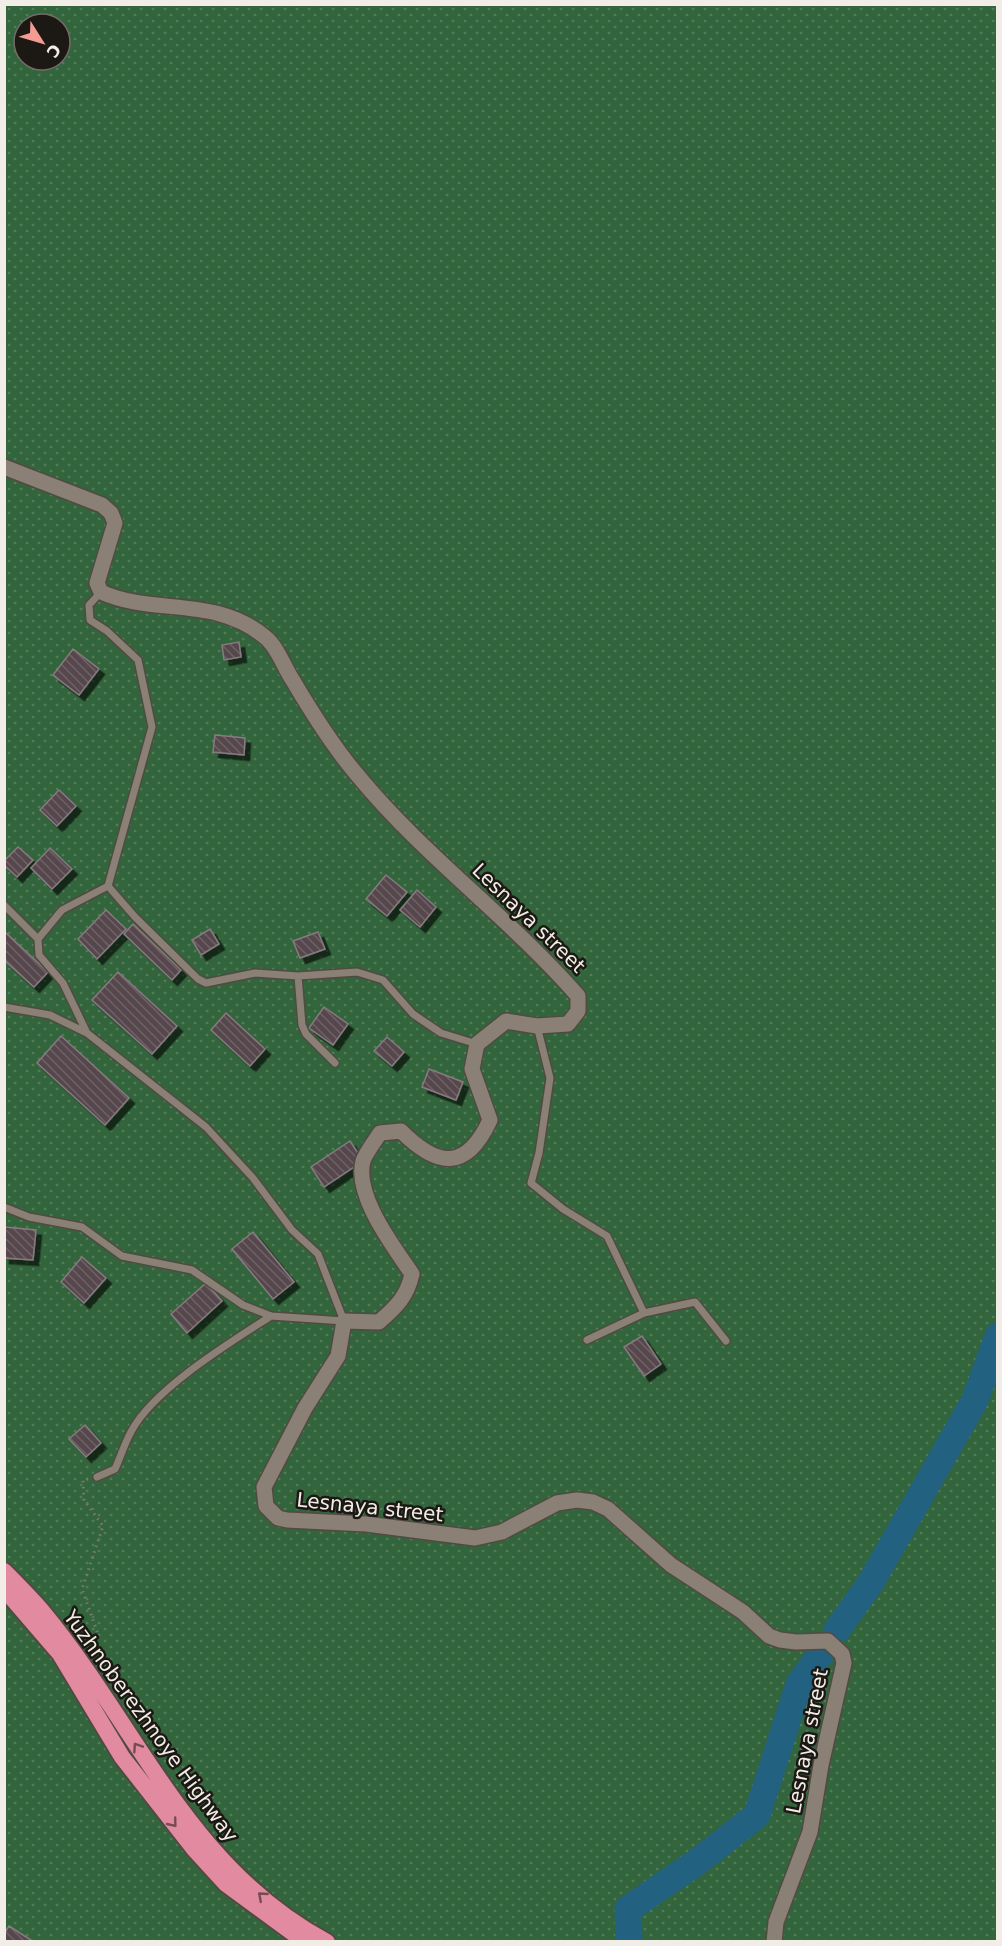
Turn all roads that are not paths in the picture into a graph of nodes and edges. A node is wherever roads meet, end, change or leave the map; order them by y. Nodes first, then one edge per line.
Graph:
1 (4, 467) edge
2 (101, 592) junction
3 (108, 886) junction
4 (4, 905) edge
5 (38, 939) junction
6 (298, 976) junction
7 (4, 1007) edge
8 (537, 1026) junction
9 (87, 1033) junction
10 (477, 1044) junction
11 (335, 1063) dead end
12 (4, 1206) edge
13 (644, 1313) junction
14 (271, 1316) junction
15 (344, 1321) junction
16 (587, 1340) dead end
17 (726, 1341) dead end
18 (97, 1477) road end
19 (4, 1571) edge
20 (4, 1589) edge
21 (305, 1941) edge
22 (327, 1941) edge
23 (774, 1941) edge

1 - 2 street
2 - 3 lane
2 - 8 street, Lesnaya street
3 - 5 lane
3 - 6 lane
4 - 5 lane
5 - 9 lane
6 - 10 lane
6 - 11 lane
7 - 9 lane
8 - 10 street, Lesnaya street
8 - 13 lane
9 - 15 lane
10 - 15 street
12 - 14 lane
13 - 16 lane
13 - 17 lane
14 - 15 lane
14 - 18 lane
15 - 23 street, Lesnaya street
22 -> 19 highway, Yuzhnoberezhnoye Highway
20 -> 21 highway, Yuzhnoberezhnoye Highway

